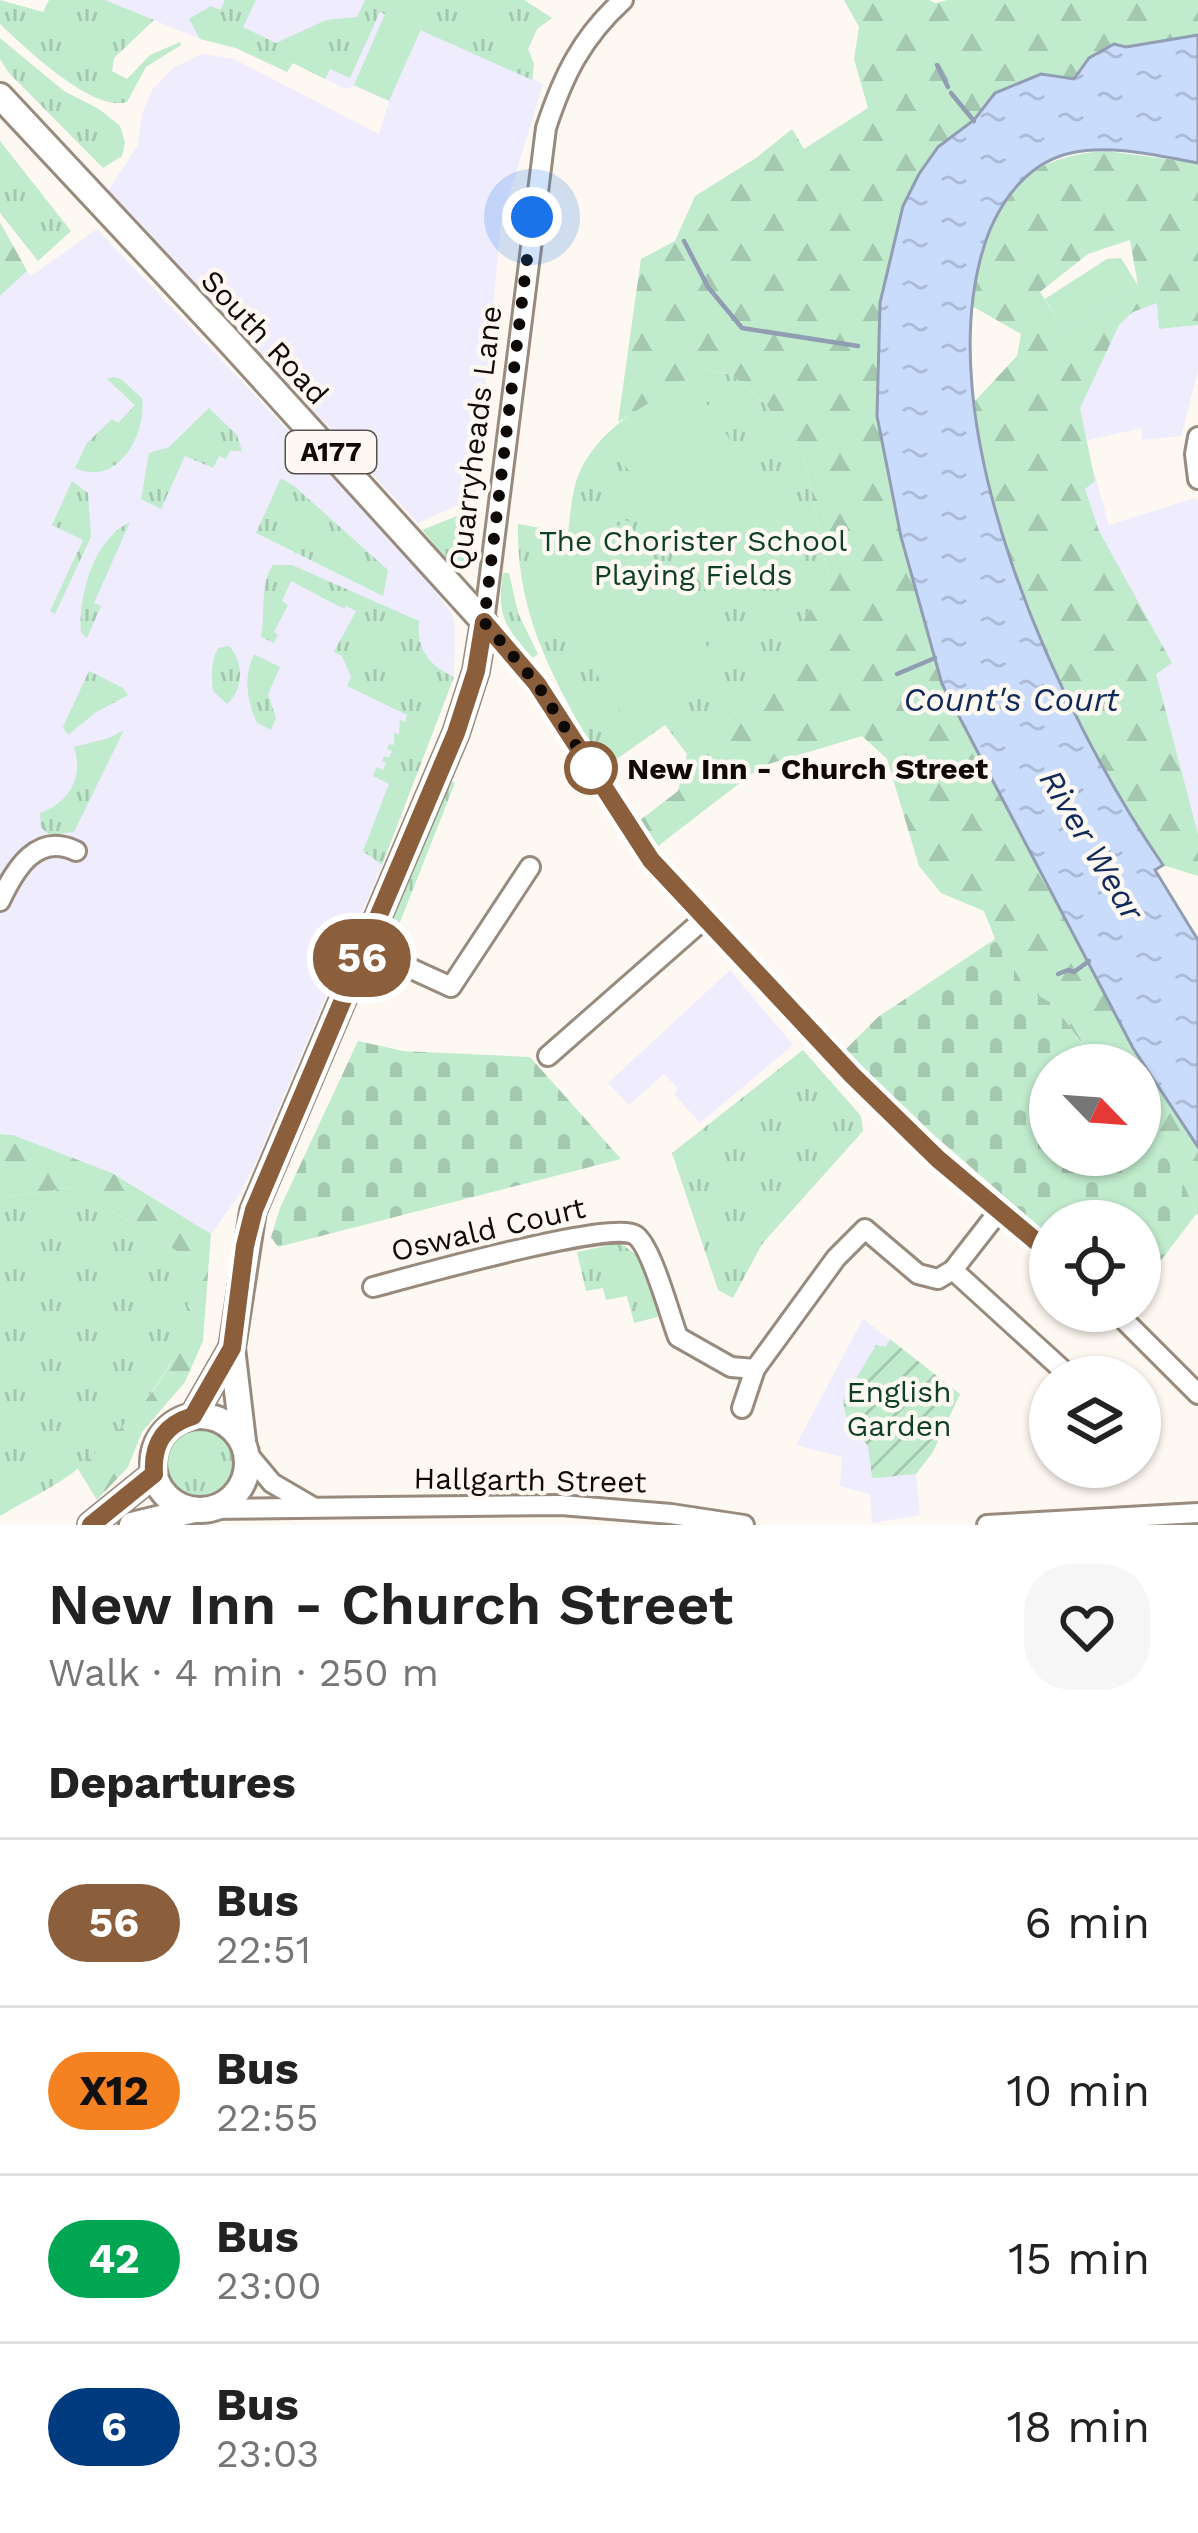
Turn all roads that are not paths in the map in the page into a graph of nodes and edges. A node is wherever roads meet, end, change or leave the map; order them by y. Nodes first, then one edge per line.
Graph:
1 (623, 0) edge
2 (0, 96) edge
3 (1198, 437) edge
4 (1198, 479) edge
5 (484, 622) junction
6 (76, 851) dead end
7 (530, 867) dead end
8 (0, 901) edge
9 (704, 919) junction
10 (366, 948) junction
11 (548, 1056) dead end
12 (999, 1211) junction
13 (1029, 1236) edge
14 (953, 1270) junction
15 (373, 1287) dead end
16 (1136, 1332) edge
17 (232, 1348) junction
18 (1047, 1356) edge
19 (755, 1370) junction
20 (1198, 1394) edge
21 (742, 1408) dead end
22 (193, 1416) junction
23 (244, 1447) junction
24 (147, 1480) junction
25 (313, 1507) junction
26 (201, 1510) junction
27 (1198, 1513) edge
28 (144, 1524) edge
29 (91, 1525) edge
30 (744, 1525) edge
31 (987, 1525) edge

1 - 5 street, Quarryheads Lane
2 - 5 main road, South Road / A177
3 - 4 street
5 - 9 street
5 - 10 main road
6 - 8 street
7 - 10 street
9 - 11 street
9 - 12 street
10 - 17 main road
12 - 13 street
12 - 14 street
14 - 18 street
14 - 19 street
15 - 19 street, Oswald Court
16 - 20 street
17 - 22 main road
17 - 23 main road
19 - 21 street
22 - 23 main road
22 - 24 main road
23 - 25 street
23 - 26 main road
24 - 26 main road
24 - 28 street
24 - 29 main road
25 - 26 street, Hallgarth Street
25 - 30 street, Hallgarth Street
26 - 28 main road
27 - 31 street

